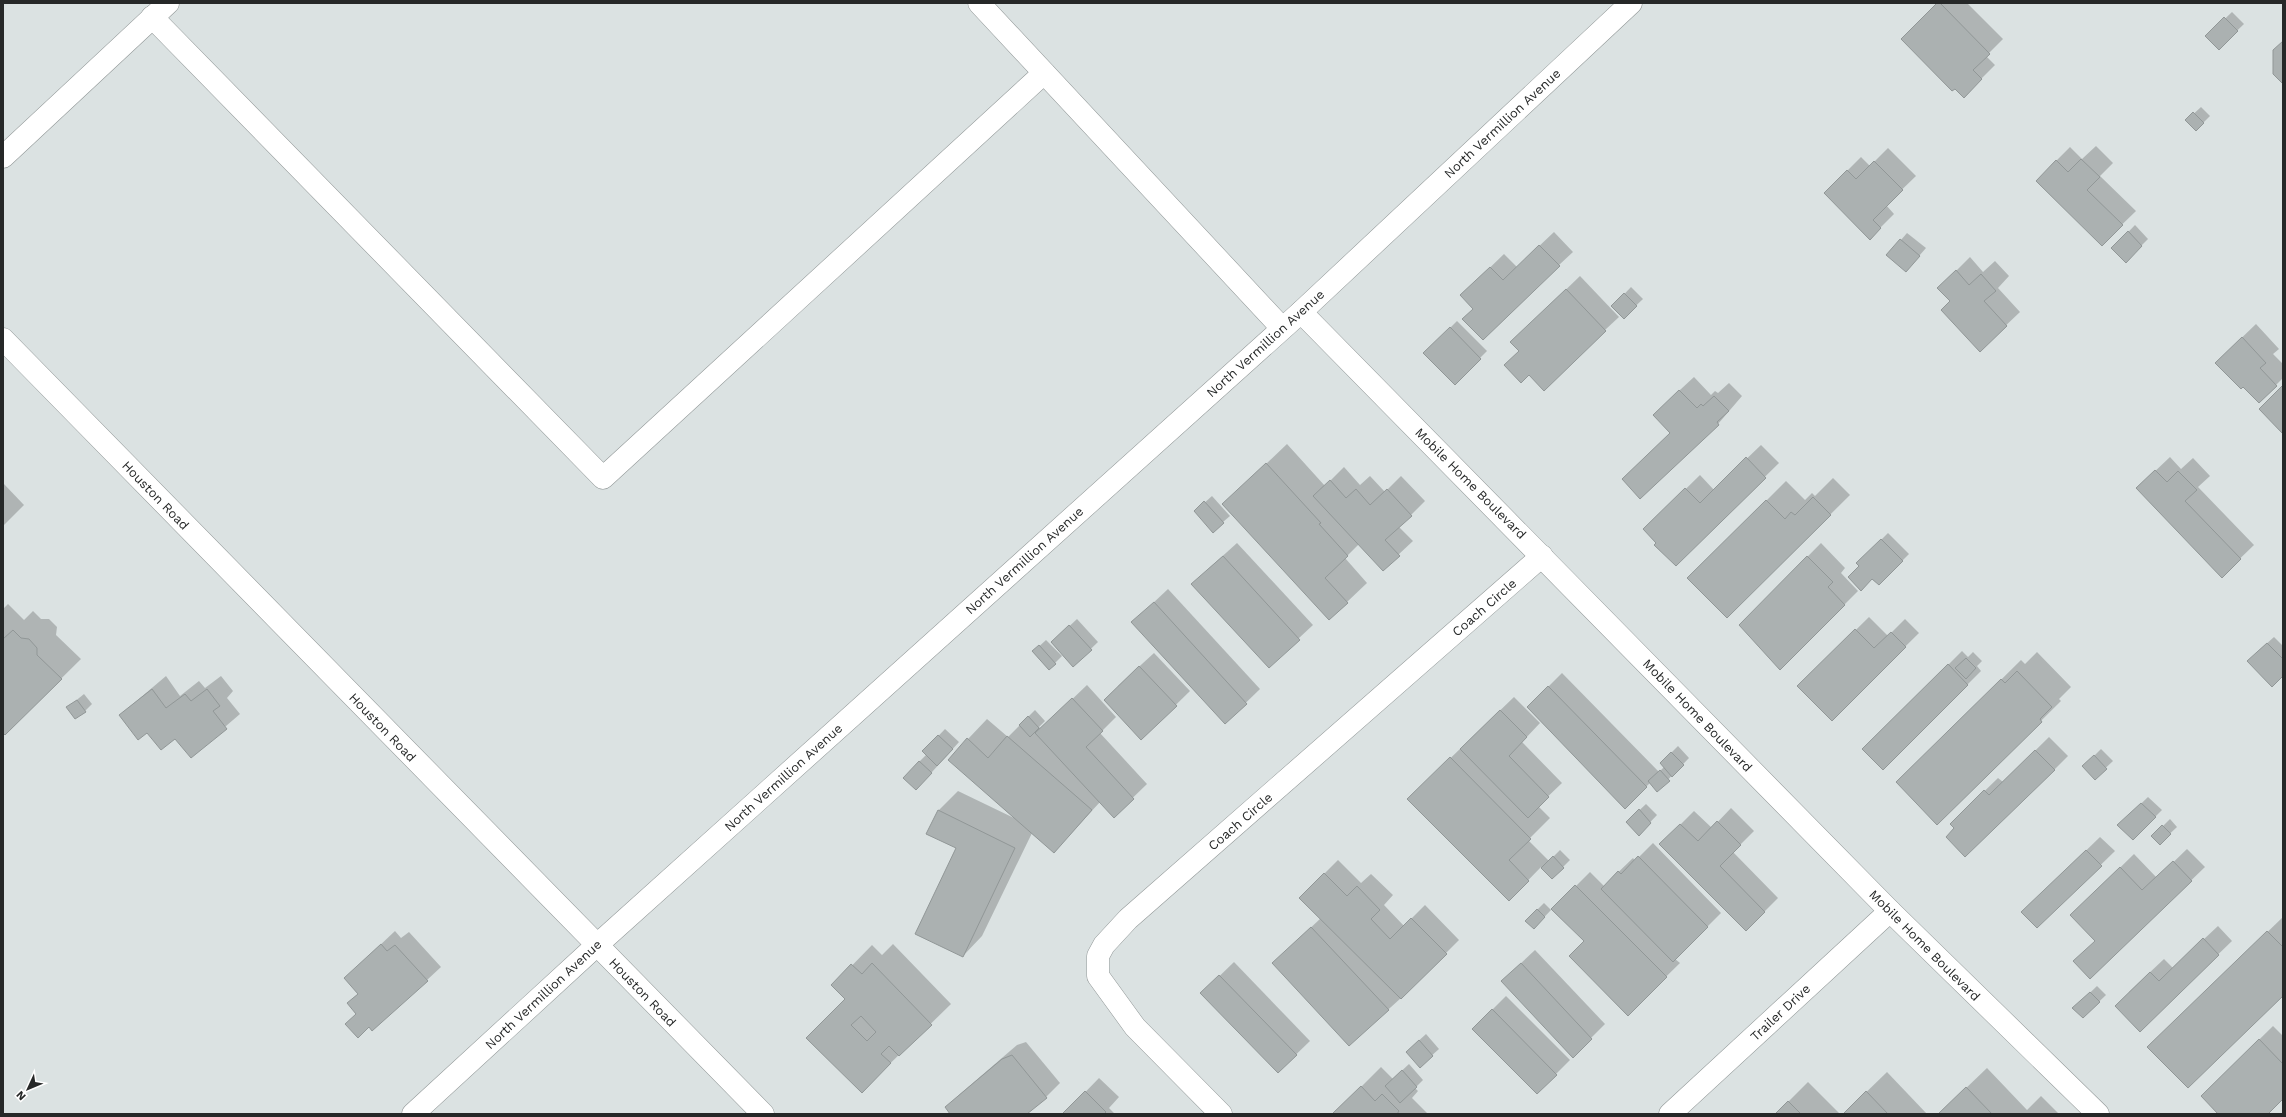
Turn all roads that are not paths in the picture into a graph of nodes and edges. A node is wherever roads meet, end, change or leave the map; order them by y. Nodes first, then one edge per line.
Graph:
1 (979, 3) edge
2 (1631, 3) edge
3 (160, 10) edge
4 (1044, 73) junction
5 (3, 157) edge
6 (1301, 312) junction
7 (1282, 328) junction
8 (3, 339) edge
9 (1542, 556) junction
10 (1890, 911) junction
11 (597, 945) junction
12 (414, 1114) edge
13 (763, 1114) edge
14 (1221, 1114) edge
15 (1670, 1114) edge
16 (2098, 1114) edge

1 - 4 street
2 - 6 street, North Vermillion Avenue
3 - 4 street
3 - 5 street
4 - 7 street
6 - 7 street, North Vermillion Avenue
6 - 9 street, Mobile Home Boulevard
7 - 11 street, North Vermillion Avenue
8 - 11 street, Houston Road
9 - 10 street, Mobile Home Boulevard
9 - 14 street, Coach Circle
10 - 15 street, Trailer Drive
10 - 16 street, Mobile Home Boulevard
11 - 12 street, North Vermillion Avenue
11 - 13 street, Houston Road

